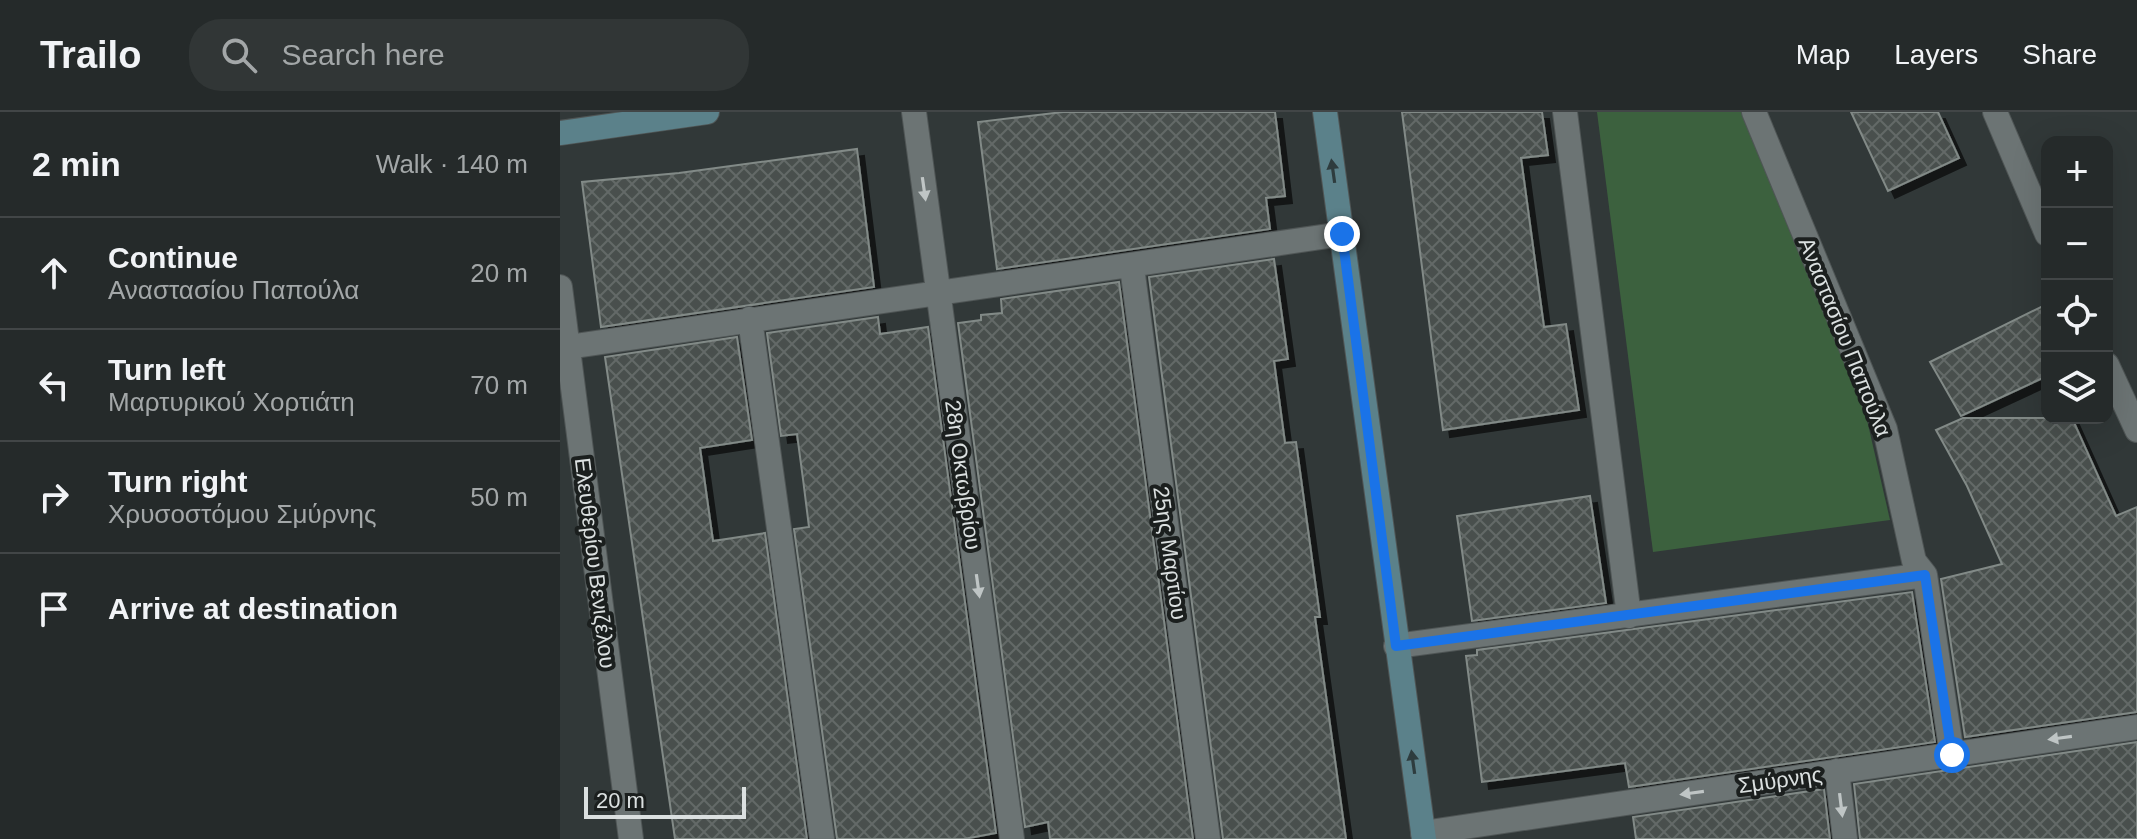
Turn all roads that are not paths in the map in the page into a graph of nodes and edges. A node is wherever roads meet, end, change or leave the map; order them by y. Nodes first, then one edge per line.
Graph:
1 (707, 112) edge
2 (914, 112) edge
3 (1325, 112) edge
4 (1565, 112) edge
5 (1754, 112) edge
6 (1995, 112) edge
7 (560, 133) edge
8 (2041, 220) edge
9 (1342, 234) junction
10 (1132, 267) junction
11 (560, 287) edge
12 (938, 294) junction
13 (750, 319) junction
14 (568, 347) junction
15 (2113, 378) edge
16 (2137, 430) edge
17 (1925, 575) junction
18 (1629, 616) junction
19 (1396, 646) junction
20 (2137, 727) edge
21 (1952, 755) junction
22 (1837, 771) junction
23 (1424, 836) edge
24 (631, 839) edge
25 (822, 839) edge
26 (1012, 839) edge
27 (1208, 839) edge
28 (1845, 839) edge

1 - 7 street
2 -> 12 street, 28η Οκτωβρίου
9 -> 3 street
4 - 18 street
5 - 17 street, Αναστασίου Παπούλα
6 - 8 street
9 - 10 street
9 - 19 street
10 - 12 street
10 - 27 street, 25ης Μαρτίου
11 - 14 street, Ελευθερίου Βενιζέλου
12 - 13 street
12 -> 26 street, 28η Οκτωβρίου
13 - 14 street
13 - 25 street
14 - 24 street, Ελευθερίου Βενιζέλου
15 - 16 street
17 - 18 street
17 - 21 street, Αναστασίου Παπούλα
18 - 19 street
23 -> 19 street
20 -> 21 street, Σμύρνης
21 - 22 street, Σμύρνης
22 -> 23 street, Σμύρνης
22 -> 28 street

